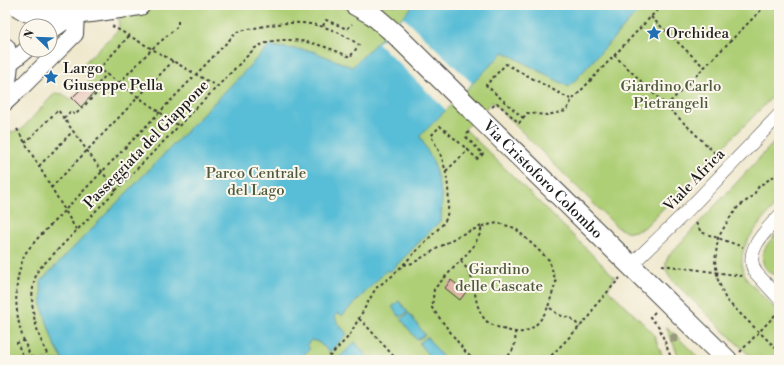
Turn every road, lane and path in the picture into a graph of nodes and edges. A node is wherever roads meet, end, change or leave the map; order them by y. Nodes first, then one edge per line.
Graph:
1 (16, 5) edge
2 (397, 5) edge
3 (662, 5) edge
4 (766, 5) edge
5 (126, 6) edge
6 (394, 8) dead end
7 (49, 10) edge
8 (779, 10) edge
9 (76, 13) junction
10 (353, 14) edge
11 (651, 17) junction
12 (178, 20) dead end
13 (58, 26) edge
14 (112, 26) dead end
15 (323, 26) junction
16 (129, 36) junction
17 (152, 49) junction
18 (18, 54) edge
19 (614, 55) junction
20 (6, 60) edge
21 (174, 61) junction
22 (704, 67) junction
23 (107, 74) junction
24 (196, 74) junction
25 (119, 83) junction
26 (218, 87) junction
27 (5, 88) edge
28 (139, 97) junction
29 (572, 100) junction
30 (5, 102) edge
31 (666, 106) junction
32 (160, 112) junction
33 (779, 115) edge
34 (479, 116) junction
35 (64, 118) junction
36 (523, 118) junction
37 (179, 126) junction
38 (17, 128) dead end
39 (73, 130) junction
40 (25, 143) junction
41 (468, 150) junction
42 (87, 151) junction
43 (718, 156) dead end
44 (39, 166) junction
45 (102, 172) junction
46 (445, 172) junction
47 (51, 188) junction
48 (116, 191) junction
49 (65, 210) junction
50 (779, 216) edge
51 (696, 223) dead end
52 (482, 226) junction
53 (77, 231) junction
54 (746, 248) dead end
55 (461, 260) junction
56 (662, 265) dead end
57 (402, 266) junction
58 (625, 272) junction
59 (747, 277) dead end
60 (778, 294) edge
61 (548, 307) junction
62 (656, 311) dead end
63 (779, 311) edge
64 (359, 320) junction
65 (580, 327) junction
66 (515, 332) junction
67 (24, 341) junction
68 (508, 356) junction
69 (733, 356) edge
70 (25, 360) edge
71 (32, 360) edge
72 (50, 360) edge
73 (324, 360) edge
74 (396, 360) edge
75 (476, 360) edge
76 (502, 360) edge
77 (511, 360) edge
78 (547, 360) edge
79 (603, 360) edge
80 (618, 360) edge
81 (672, 360) edge

1 - 7 main road
2 - 6 path
3 - 11 path
4 - 8 path
4 - 22 path
5 - 9 main road
7 - 9 main road
9 - 13 street
9 - 30 street
10 - 15 path
10 - 34 main road, Via Cristoforo Colombo, bridge
11 - 19 path
11 - 22 path
12 - 17 path
14 - 16 path
15 - 24 path
15 - 26 path, Passeggiata del Giappone
16 - 17 path
16 - 23 path
17 - 21 path
17 - 25 path
18 - 20 street
19 - 29 path
19 - 31 path
20 - 27 main road
21 - 24 path
21 - 28 path
22 - 31 path
23 - 25 path
23 - 35 path
24 - 26 path
24 - 32 path
25 - 28 path
26 - 37 path, Passeggiata del Giappone
28 - 32 path
28 - 42 path
29 - 36 path
29 - 36 path
31 - 43 path
32 - 37 path
32 - 45 path
33 - 58 street, Viale Africa
34 - 36 path
34 - 41 path
34 - 58 main road, Via Cristoforo Colombo
35 - 39 path
35 - 40 path
37 - 48 path, Passeggiata del Giappone
38 - 40 path
39 - 42 path
39 - 44 path
40 - 44 path
41 - 46 path
41 - 46 path
42 - 45 path
42 - 47 path
44 - 47 path
45 - 48 path
45 - 49 path
46 - 57 path
47 - 49 path
48 - 53 path, Passeggiata del Giappone
49 - 53 path
49 - 67 path
50 - 60 street
51 - 54 path
52 - 55 path
52 - 57 path
52 - 61 path
53 - 72 path, Passeggiata del Giappone
55 - 66 path
55 - 75 path
56 - 59 path
57 - 64 path
58 - 65 path
58 - 69 main road, Via Cristoforo Colombo
61 - 65 path
61 - 66 path
62 - 81 path
63 - 69 path
64 - 73 path
64 - 74 path
65 - 78 path
66 - 68 path
67 - 70 path
67 - 71 path
68 - 76 path
68 - 77 path
79 - 80 path

